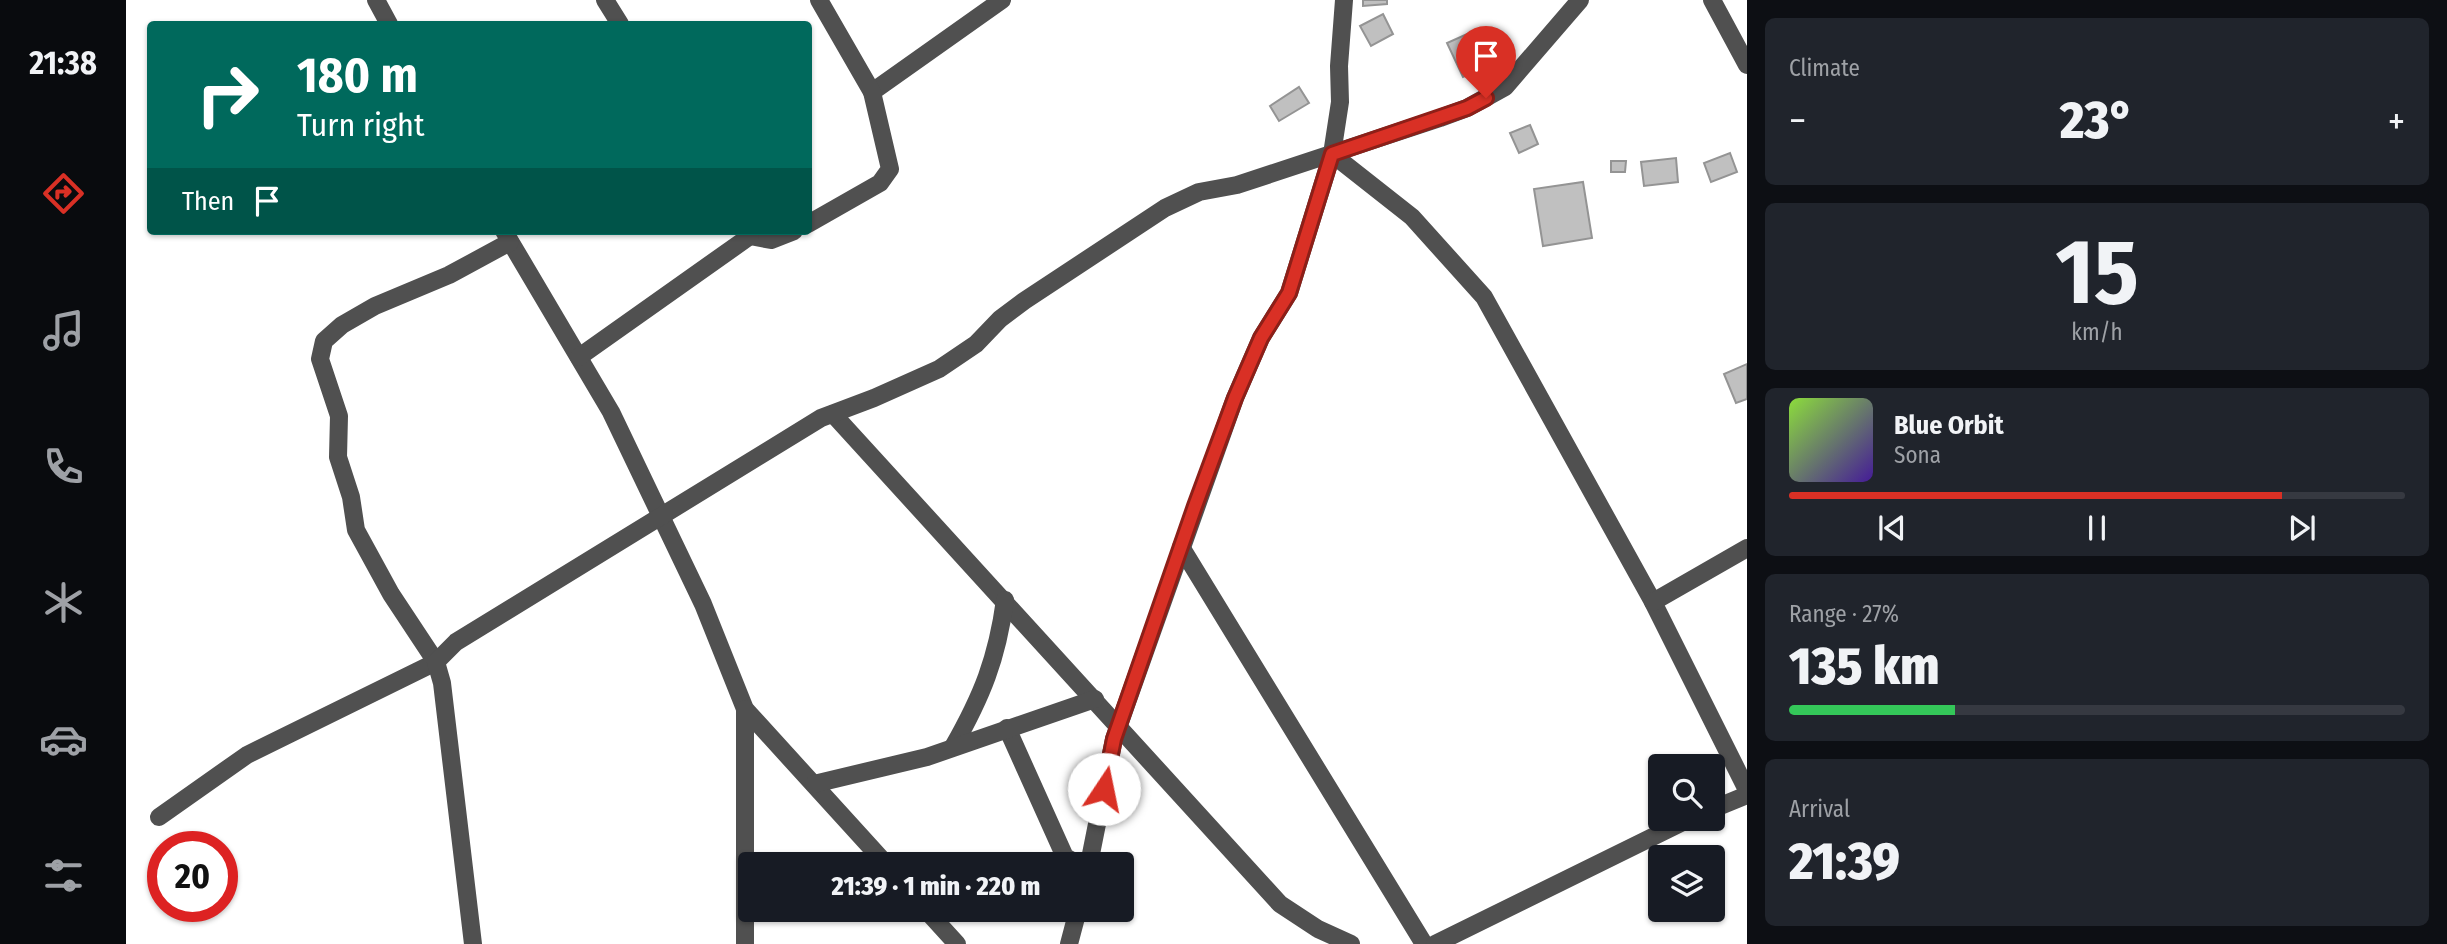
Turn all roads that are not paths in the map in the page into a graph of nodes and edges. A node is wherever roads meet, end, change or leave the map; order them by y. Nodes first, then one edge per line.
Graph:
1 (376, 0) edge
2 (605, 0) edge
3 (819, 0) edge
4 (1002, 0) edge
5 (1344, 0) edge
6 (1580, 0) edge
7 (1712, 0) edge
8 (387, 21) edge
9 (618, 21) edge
10 (1747, 65) edge
11 (872, 92) junction
12 (1332, 154) junction
13 (812, 222) edge
14 (745, 235) edge
15 (755, 235) edge
16 (784, 235) edge
17 (507, 236) edge
18 (579, 357) junction
19 (833, 414) junction
20 (661, 516) junction
21 (1181, 547) junction
22 (1747, 548) edge
23 (1004, 600) junction
24 (1653, 602) junction
25 (436, 662) junction
26 (1095, 699) junction
27 (745, 709) junction
28 (1007, 727) junction
29 (1118, 727) junction
30 (953, 747) junction
31 (814, 784) junction
32 (1747, 792) edge
33 (1725, 803) edge
34 (159, 817) dead end
35 (1665, 831) edge
36 (875, 852) edge
37 (1063, 852) edge
38 (1091, 852) edge
39 (937, 922) edge
40 (1075, 922) edge
41 (473, 944) edge
42 (745, 944) edge
43 (957, 944) edge
44 (1069, 944) edge
45 (1350, 944) edge
46 (1424, 944) edge
47 (1435, 944) edge

1 - 8 street
2 - 9 street
3 - 11 street
4 - 11 street
5 - 12 street
6 - 12 street
7 - 10 street
11 - 13 street
12 - 19 street
12 - 21 street
12 - 24 street
14 - 18 street
15 - 16 street
17 - 18 street
17 - 25 street
18 - 20 street
19 - 20 street
19 - 23 street
20 - 25 street
20 - 27 street
21 - 29 street
21 - 46 street
22 - 24 street
23 - 26 street
23 - 30 street
24 - 32 street
25 - 34 street
25 - 41 street
26 - 28 street
26 - 29 street
27 - 31 street
27 - 42 street
28 - 30 street
28 - 37 street
29 - 38 street
29 - 45 street
30 - 31 street
31 - 36 street
32 - 33 street
35 - 47 street
39 - 43 street
40 - 44 street

